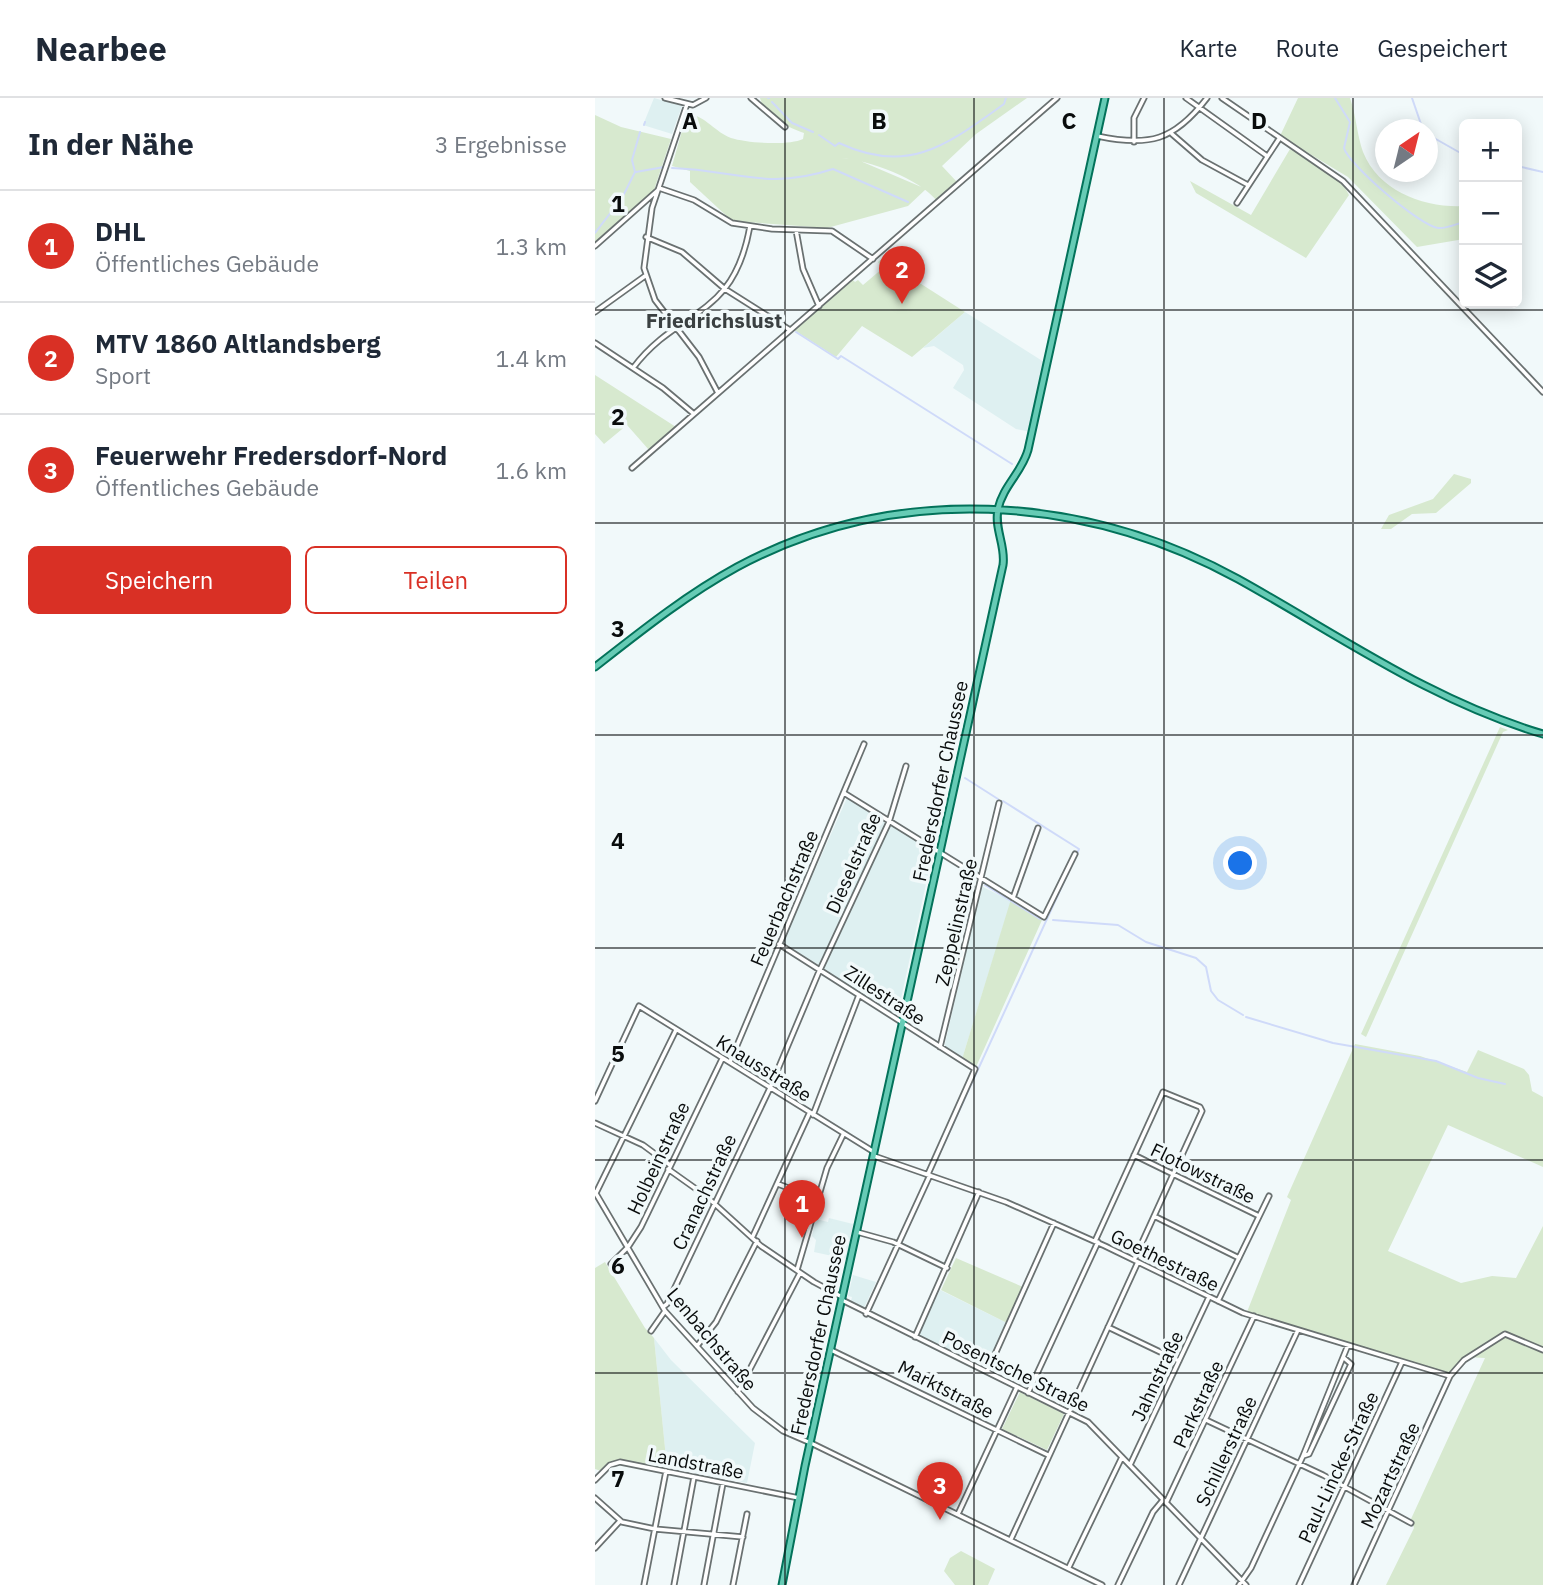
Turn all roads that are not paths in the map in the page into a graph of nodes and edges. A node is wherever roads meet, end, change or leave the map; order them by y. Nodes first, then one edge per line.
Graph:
1 (665, 98) edge
2 (706, 98) edge
3 (751, 98) edge
4 (1057, 98) edge
5 (1105, 98) edge
6 (1144, 98) edge
7 (1186, 98) edge
8 (1207, 98) edge
9 (1222, 98) edge
10 (687, 104) junction
11 (1200, 107) junction
12 (785, 127) dead end
13 (1172, 134) junction
14 (1097, 136) junction
15 (1279, 139) junction
16 (1134, 142) junction
17 (1267, 156) junction
18 (1248, 186) junction
19 (659, 188) junction
20 (1237, 203) dead end
21 (750, 226) junction
22 (796, 230) junction
23 (646, 237) junction
24 (595, 246) edge
25 (873, 258) junction
26 (645, 276) junction
27 (725, 289) junction
28 (819, 306) junction
29 (595, 312) edge
30 (677, 329) junction
31 (790, 330) junction
32 (595, 343) edge
33 (633, 368) junction
34 (1543, 392) edge
35 (718, 393) junction
36 (694, 414) junction
37 (632, 468) dead end
38 (998, 508) junction
39 (595, 667) edge
40 (1543, 734) edge
41 (864, 744) dead end
42 (906, 766) dead end
43 (844, 793) junction
44 (999, 803) dead end
45 (889, 822) junction
46 (1038, 828) dead end
47 (940, 853) junction
48 (1075, 854) dead end
49 (981, 878) junction
50 (1013, 898) junction
51 (779, 944) junction
52 (820, 970) junction
53 (859, 995) junction
54 (903, 1024) junction
55 (676, 1030) junction
56 (940, 1047) junction
57 (722, 1059) junction
58 (730, 1062) junction
59 (770, 1088) junction
60 (595, 1101) edge
61 (811, 1114) junction
62 (595, 1123) edge
63 (843, 1135) junction
64 (625, 1136) junction
65 (874, 1154) junction
66 (1134, 1155) junction
67 (669, 1167) junction
68 (1174, 1173) junction
69 (929, 1175) junction
70 (778, 1184) junction
71 (979, 1192) junction
72 (596, 1193) edge
73 (1269, 1196) dead end
74 (817, 1199) junction
75 (714, 1204) junction
76 (1154, 1216) junction
77 (1259, 1216) junction
78 (1054, 1223) junction
79 (857, 1232) junction
80 (753, 1236) junction
81 (757, 1241) junction
82 (1097, 1242) junction
83 (898, 1244) junction
84 (628, 1247) junction
85 (1239, 1258) junction
86 (1136, 1261) junction
87 (611, 1264) dead end
88 (947, 1268) junction
89 (799, 1271) junction
90 (1209, 1297) junction
91 (842, 1299) junction
92 (1218, 1301) junction
93 (664, 1309) junction
94 (866, 1314) junction
95 (1254, 1316) junction
96 (1108, 1327) junction
97 (1298, 1330) junction
98 (651, 1331) dead end
99 (915, 1337) junction
100 (1348, 1345) junction
101 (697, 1346) junction
102 (831, 1350) junction
103 (1543, 1350) edge
104 (1344, 1358) junction
105 (1179, 1361) junction
106 (1402, 1362) junction
107 (987, 1372) junction
108 (1450, 1376) junction
109 (1017, 1387) junction
110 (738, 1392) junction
111 (1028, 1393) junction
112 (1069, 1412) junction
113 (1206, 1420) junction
114 (997, 1431) junction
115 (1247, 1439) junction
116 (810, 1444) junction
117 (1048, 1455) junction
118 (1303, 1456) junction
119 (1122, 1457) junction
120 (1300, 1464) junction
121 (1130, 1465) junction
122 (666, 1471) junction
123 (694, 1477) junction
124 (595, 1480) edge
125 (723, 1483) junction
126 (1345, 1487) junction
127 (595, 1498) edge
128 (799, 1498) junction
129 (1165, 1501) junction
130 (1388, 1511) junction
131 (747, 1514) dead end
132 (958, 1514) junction
133 (620, 1521) junction
134 (1411, 1523) dead end
135 (655, 1529) junction
136 (684, 1531) junction
137 (714, 1533) junction
138 (743, 1537) junction
139 (1200, 1538) junction
140 (1011, 1539) junction
141 (595, 1548) edge
142 (1069, 1567) junction
143 (1242, 1584) edge
144 (644, 1585) edge
145 (674, 1585) edge
146 (704, 1585) edge
147 (733, 1585) edge
148 (782, 1585) edge
149 (1102, 1585) edge
150 (1118, 1585) edge
151 (1179, 1585) edge
152 (1299, 1585) edge
153 (1354, 1585) edge

1 - 10 street
2 - 10 street
3 - 12 street
4 - 25 street
5 - 14 main road
6 - 16 street
7 - 11 street
8 - 11 street
9 - 15 street
10 - 19 street
11 - 13 street
11 - 17 street
13 - 16 street
13 - 18 street
14 - 16 street
14 - 38 main road
15 - 17 street
15 - 34 street
17 - 18 street
18 - 20 street
19 - 21 street
19 - 23 street
19 - 24 street
21 - 22 street
21 - 27 street
22 - 25 street
22 - 28 street
23 - 26 street
23 - 27 street
25 - 28 street
26 - 29 street
26 - 30 street
27 - 30 street
27 - 31 street
28 - 31 street
30 - 33 street
30 - 35 street
31 - 35 street
32 - 33 street
33 - 36 street
35 - 36 street
36 - 37 street
38 - 39 main road
38 - 40 main road
38 - 47 main road, Fredersdorfer Chaussee
41 - 43 street, Feuerbachstraße
42 - 45 street, Dieselstraße
43 - 45 street
43 - 51 street, Feuerbachstraße
44 - 49 street, Zeppelinstraße
45 - 47 street
45 - 52 street, Dieselstraße
46 - 50 street
47 - 49 street
47 - 54 main road, Fredersdorfer Chaussee
48 - 50 street
49 - 50 street
49 - 56 street, Zeppelinstraße
51 - 52 street, Zillestraße
51 - 58 street, Feuerbachstraße
52 - 53 street, Zillestraße
52 - 59 street, Dieselstraße
53 - 54 street, Zillestraße
53 - 61 street
54 - 56 street, Zillestraße
54 - 65 main road, Fredersdorfer Chaussee
55 - 57 street, Knausstraße
55 - 60 street, Knausstraße
55 - 64 street
56 - 69 street, Zillestraße
57 - 58 street, Knausstraße
57 - 67 street, Holbeinstraße
58 - 59 street, Knausstraße
59 - 61 street, Knausstraße
59 - 75 street, Cranachstraße
61 - 63 street, Knausstraße
61 - 70 street
62 - 64 street, Posentsche Straße
63 - 65 street, Knausstraße
63 - 74 street
64 - 67 street, Posentsche Straße
64 - 72 street
65 - 69 street, Goethestraße
65 - 79 main road, Fredersdorfer Chaussee
66 - 68 street, Flotowstraße
66 - 68 street
66 - 82 street
67 - 75 street, Posentsche Straße
67 - 84 street, Holbeinstraße
68 - 76 street
68 - 77 street, Flotowstraße
69 - 71 street, Goethestraße
69 - 83 street
70 - 74 street
70 - 80 street
71 - 78 street, Goethestraße
71 - 88 street
72 - 84 street, Lenbachstraße
73 - 77 street
74 - 89 street
75 - 80 street, Posentsche Straße
75 - 93 street, Cranachstraße
76 - 85 street
76 - 86 street
77 - 85 street
78 - 82 street, Goethestraße
78 - 107 street
79 - 83 street
79 - 91 main road, Fredersdorfer Chaussee
80 - 81 street, Posentsche Straße
81 - 89 street, Posentsche Straße
81 - 101 street
82 - 86 street, Goethestraße
82 - 111 street
83 - 88 street
83 - 94 street
84 - 87 street, Holbeinstraße
84 - 93 street, Lenbachstraße
85 - 92 street
86 - 90 street, Goethestraße
86 - 96 street
88 - 99 street
89 - 91 street, Posentsche Straße
89 - 110 street
90 - 92 street, Goethestraße
90 - 105 street, Jahnstraße
91 - 94 street, Posentsche Straße
91 - 102 main road, Fredersdorfer Chaussee
92 - 95 street, Goethestraße
93 - 98 street, Cranachstraße
93 - 101 street, Lenbachstraße
94 - 99 street, Posentsche Straße
95 - 97 street, Goethestraße
95 - 113 street, Parkstraße
96 - 105 street
96 - 112 street
97 - 100 street, Goethestraße
97 - 115 street, Schillerstraße
99 - 107 street, Posentsche Straße
100 - 104 street
100 - 106 street, Goethestraße
101 - 110 street, Lenbachstraße
102 - 114 street, Marktstraße
102 - 116 main road, Fredersdorfer Chaussee
103 - 108 street
104 - 118 street
104 - 118 street
105 - 121 street, Jahnstraße
106 - 108 street, Goethestraße
106 - 126 street, Paul-Lincke-Straße
107 - 109 street, Posentsche Straße
108 - 130 street, Mozartstraße
109 - 111 street, Posentsche Straße
109 - 114 street
110 - 116 street, Lenbachstraße
111 - 112 street, Posentsche Straße
112 - 117 street
112 - 119 street, Posentsche Straße
113 - 115 street
113 - 129 street, Parkstraße
114 - 117 street, Marktstraße
114 - 132 street
115 - 120 street
115 - 139 street, Schillerstraße
116 - 128 main road, Fredersdorfer Chaussee
116 - 132 street, Lenbachstraße
117 - 140 street
118 - 120 street
119 - 121 street, Posentsche Straße
119 - 142 street
120 - 126 street
120 - 143 street
121 - 129 street, Posentsche Straße
122 - 123 street, Landstraße
122 - 124 street, Landstraße
122 - 135 street
123 - 125 street, Landstraße
123 - 136 street
125 - 128 street, Landstraße
125 - 137 street
126 - 130 street
126 - 152 street, Paul-Lincke-Straße
127 - 133 street
128 - 148 main road, Fredersdorfer Chaussee
129 - 139 street, Posentsche Straße
129 - 150 street, Parkstraße
130 - 134 street
130 - 153 street, Mozartstraße
131 - 138 street
132 - 140 street, Lenbachstraße
133 - 135 street
133 - 141 street
135 - 136 street
135 - 144 street
136 - 137 street
136 - 145 street
137 - 138 street
137 - 146 street
138 - 147 street
139 - 143 street, Posentsche Straße
139 - 151 street, Schillerstraße
140 - 142 street, Lenbachstraße
142 - 149 street, Lenbachstraße

